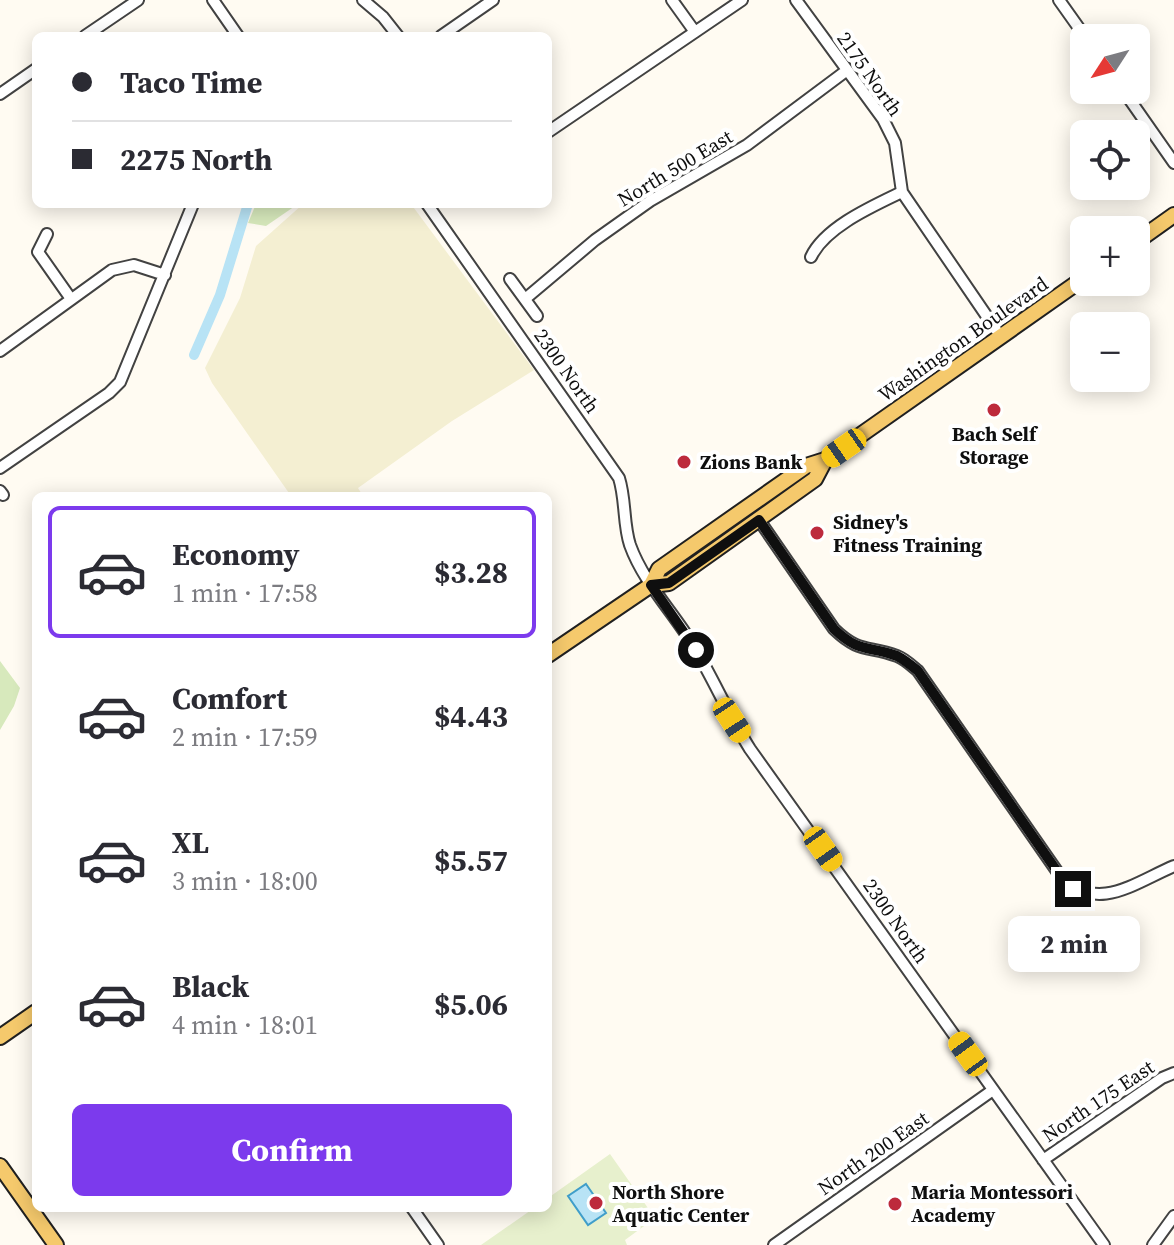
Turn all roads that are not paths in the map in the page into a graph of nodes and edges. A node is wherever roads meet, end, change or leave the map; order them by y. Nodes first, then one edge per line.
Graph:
1 (138, 0) edge
2 (213, 0) edge
3 (363, 0) edge
4 (493, 0) edge
5 (672, 0) edge
6 (742, 0) edge
7 (796, 0) edge
8 (1059, 0) edge
9 (1076, 24) edge
10 (91, 32) edge
11 (235, 32) edge
12 (395, 32) edge
13 (447, 32) edge
14 (695, 32) junction
15 (846, 71) junction
16 (32, 72) edge
17 (0, 94) edge
18 (1133, 104) edge
19 (552, 129) edge
20 (1174, 163) edge
21 (902, 192) junction
22 (191, 208) edge
23 (430, 208) edge
24 (1174, 215) edge
25 (1150, 232) edge
26 (47, 234) dead end
27 (811, 257) dead end
28 (165, 275) junction
29 (510, 279) dead end
30 (1070, 288) edge
31 (71, 299) junction
32 (525, 299) junction
33 (537, 316) dead end
34 (1001, 337) junction
35 (0, 351) edge
36 (825, 460) junction
37 (0, 468) edge
38 (759, 520) junction
39 (651, 585) junction
40 (552, 652) edge
41 (1174, 866) edge
42 (32, 1015) edge
43 (0, 1037) edge
44 (1174, 1073) edge
45 (993, 1090) junction
46 (1043, 1160) junction
47 (0, 1166) edge
48 (32, 1211) edge
49 (33, 1212) edge
50 (415, 1212) edge
51 (1171, 1223) edge
52 (434, 1243) edge
53 (56, 1245) edge
54 (774, 1245) edge
55 (1104, 1245) edge
56 (1153, 1245) edge

1 - 10 street
2 - 11 street
3 - 12 street
4 - 13 street
5 - 14 street
6 - 14 street
7 - 15 street, 2175 North
8 - 9 street
14 - 19 street
15 - 21 street, 2175 North
15 - 32 street, North 500 East
16 - 17 street
18 - 20 street
21 - 27 street
21 - 34 street, 2175 North
22 - 28 street
23 - 39 street, 2300 North
24 - 25 main road
26 - 31 street
28 - 31 street
28 - 37 street
29 - 32 street
30 - 34 main road, Washington Boulevard
31 - 35 street
32 - 33 street
34 - 36 main road, Washington Boulevard
36 - 38 main road, Washington Boulevard
36 - 39 main road, Washington Boulevard
38 - 39 main road, Washington Boulevard
38 - 41 street
39 - 40 main road, Washington Boulevard
39 - 45 street, 2300 North
42 - 43 main road
44 - 46 street, North 175 East
45 - 46 street, 2300 North
45 - 54 street, North 200 East
46 - 55 street, 2300 North
47 - 48 main road
49 - 53 main road
50 - 52 street
51 - 56 street

